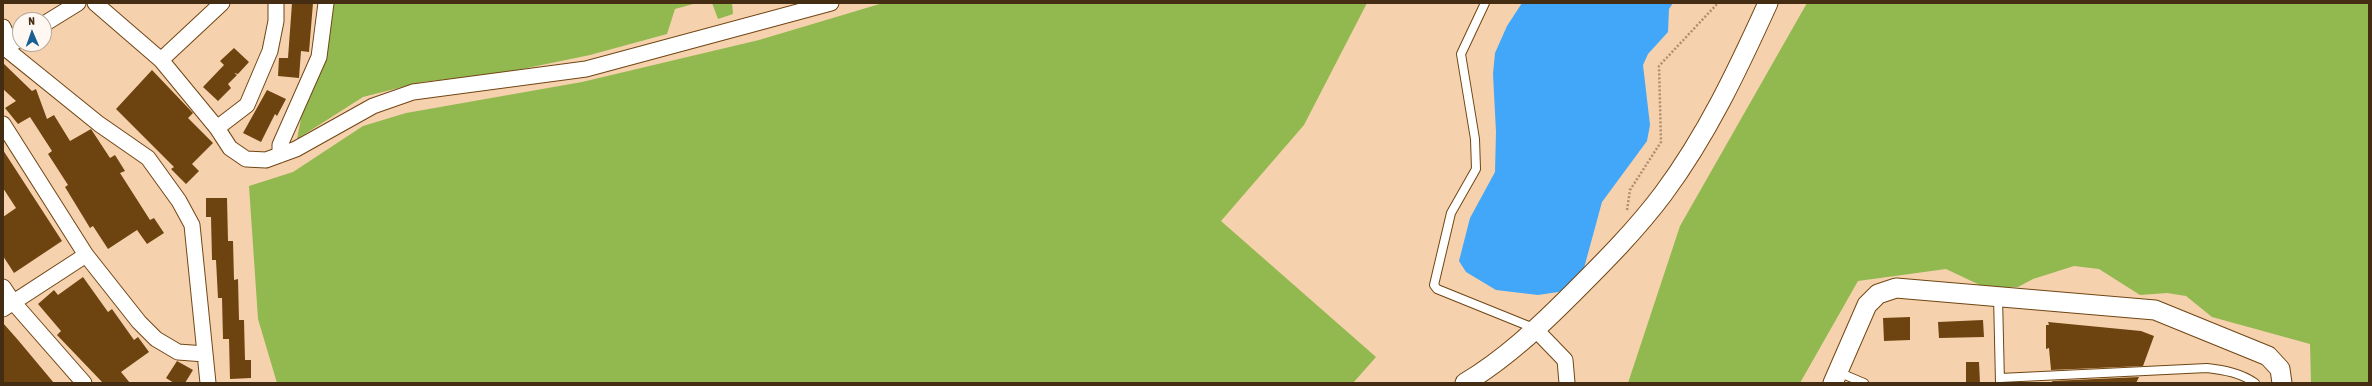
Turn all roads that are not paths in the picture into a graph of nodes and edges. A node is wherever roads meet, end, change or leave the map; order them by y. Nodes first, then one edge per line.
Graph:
1 (78, 3) edge
2 (95, 3) edge
3 (222, 3) edge
4 (276, 3) edge
5 (326, 3) edge
6 (831, 3) edge
7 (1485, 3) edge
8 (1768, 3) edge
9 (52, 19) edge
10 (3, 26) edge
11 (10, 45) edge
12 (161, 60) junction
13 (3, 124) edge
14 (217, 128) junction
15 (280, 155) junction
16 (86, 255) junction
17 (3, 287) edge
18 (1998, 296) junction
19 (8, 306) edge
20 (1536, 330) junction
21 (205, 354) junction
22 (1835, 377) edge
23 (2000, 381) edge
24 (84, 383) edge
25 (208, 383) edge
26 (1465, 383) edge
27 (1567, 383) edge
28 (1864, 383) edge
29 (2255, 383) edge
30 (2282, 383) edge

1 - 9 street
2 - 12 street
3 - 12 street
4 - 14 street
5 - 15 street
6 - 15 street
7 - 20 lane
8 - 20 street
10 - 11 street
11 - 21 street
12 - 14 street
13 - 16 street
14 - 15 street
16 - 19 street
16 - 21 street
17 - 19 street
18 - 22 street
18 - 23 lane
18 - 30 street
19 - 24 street
20 - 26 street
20 - 27 street
21 - 25 street
22 - 28 lane
23 - 29 lane

